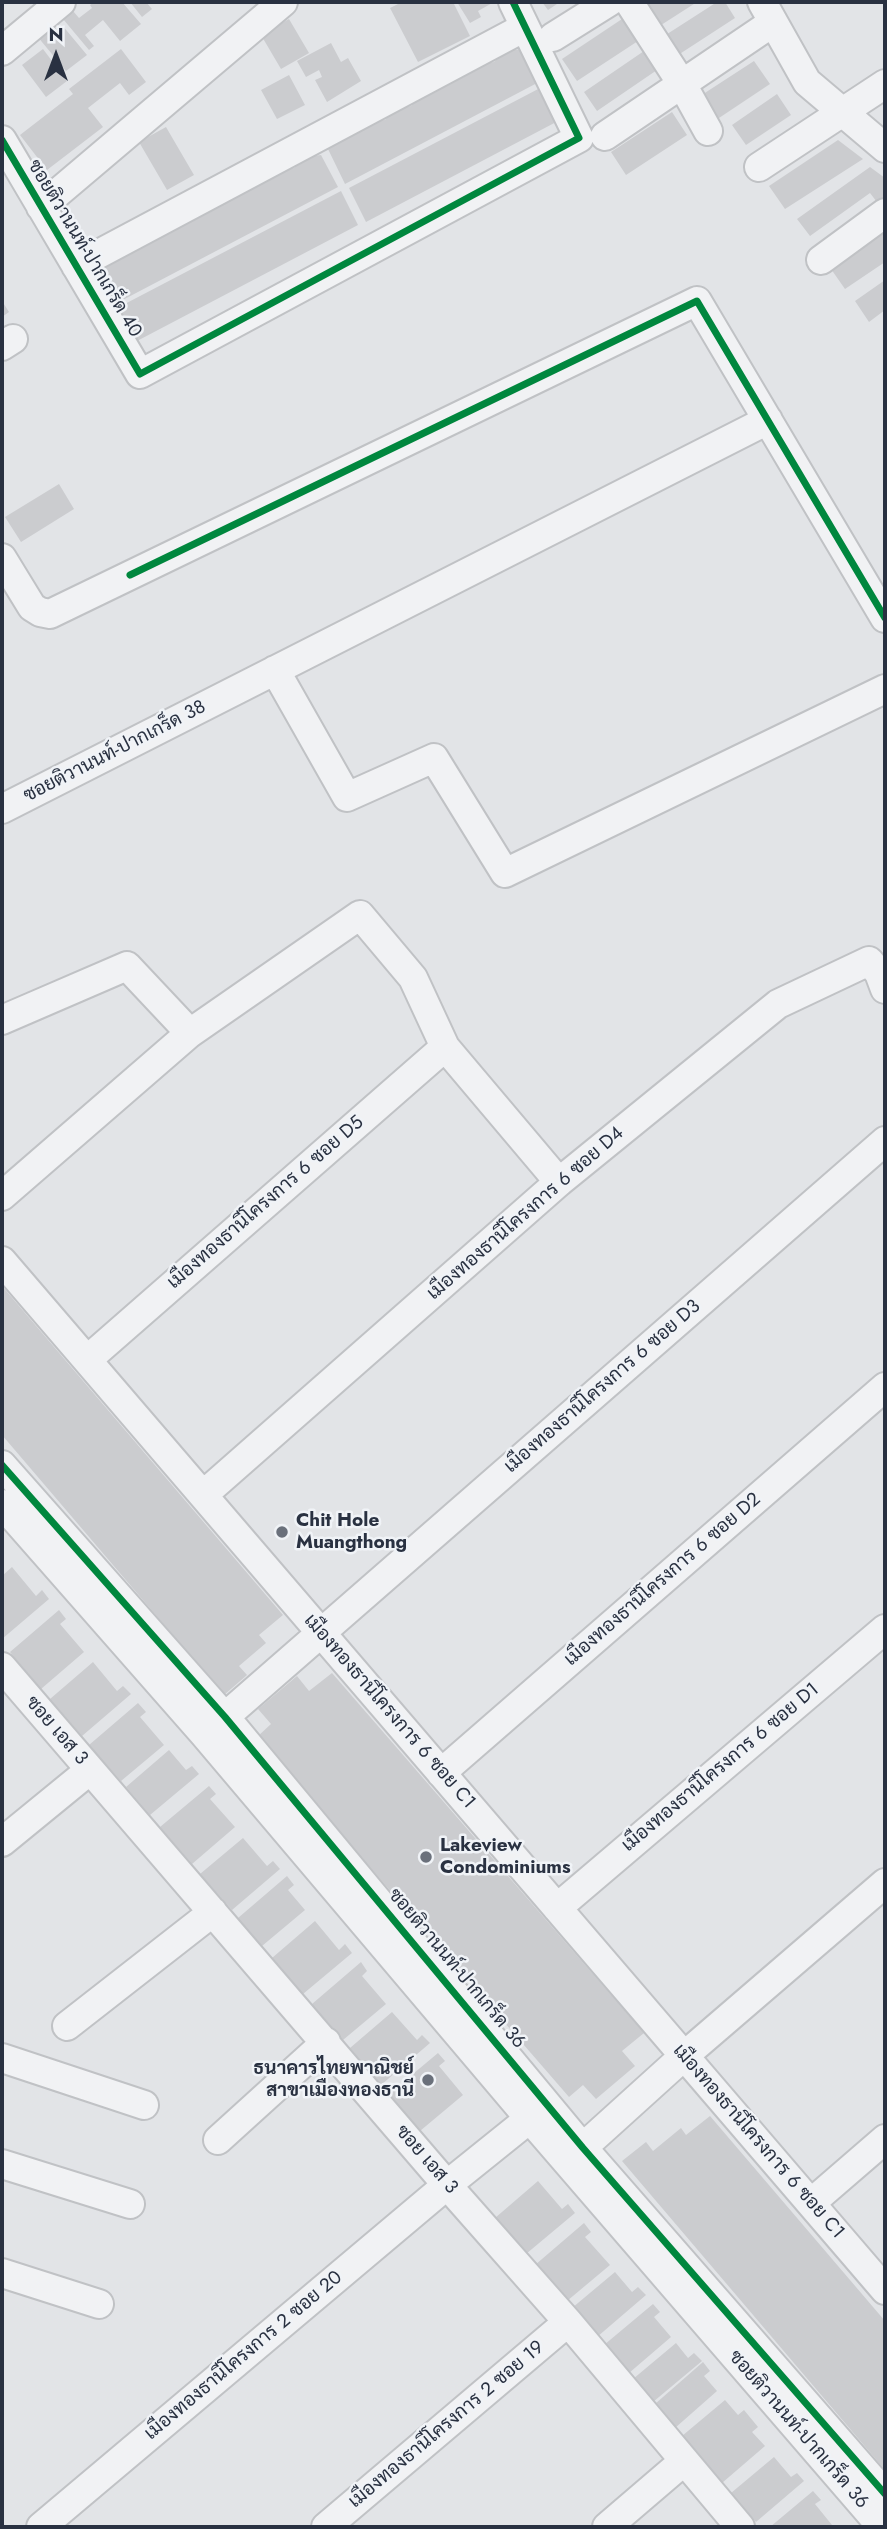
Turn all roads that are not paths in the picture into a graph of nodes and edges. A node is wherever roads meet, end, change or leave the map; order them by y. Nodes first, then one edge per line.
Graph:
1 (61, 2) edge
2 (283, 2) edge
3 (609, 2) edge
4 (629, 2) edge
5 (770, 9) edge
6 (519, 14) edge
7 (553, 37) dead end
8 (2, 51) edge
9 (682, 84) junction
10 (885, 84) edge
11 (844, 113) junction
12 (708, 131) dead end
13 (605, 136) dead end
14 (2, 141) edge
15 (885, 148) edge
16 (759, 167) dead end
17 (41, 207) junction
18 (885, 213) edge
19 (821, 260) dead end
20 (76, 265) junction
21 (768, 420) junction
22 (2, 558) edge
23 (885, 618) edge
24 (275, 670) junction
25 (885, 689) edge
26 (2, 810) edge
27 (885, 989) edge
28 (2, 1020) edge
29 (190, 1033) junction
30 (445, 1047) junction
31 (885, 1141) edge
32 (559, 1182) junction
33 (2, 1196) edge
34 (2, 1261) edge
35 (87, 1360) junction
36 (885, 1387) edge
37 (2, 1465) edge
38 (203, 1496) junction
39 (2, 1504) edge
40 (885, 1629) edge
41 (321, 1633) junction
42 (2, 1667) edge
43 (215, 1726) junction
44 (90, 1770) junction
45 (441, 1773) junction
46 (2, 1842) edge
47 (885, 1883) edge
48 (557, 1908) junction
49 (213, 1912) junction
50 (67, 2026) dead end
51 (326, 2042) junction
52 (684, 2056) junction
53 (2, 2058) edge
54 (144, 2105) dead end
55 (538, 2111) junction
56 (885, 2138) edge
57 (218, 2140) dead end
58 (575, 2155) junction
59 (2, 2164) edge
60 (447, 2185) junction
61 (811, 2203) junction
62 (130, 2204) dead end
63 (2, 2273) edge
64 (885, 2290) edge
65 (99, 2304) dead end
66 (568, 2322) junction
67 (684, 2461) junction
68 (885, 2494) edge
69 (41, 2527) edge
70 (326, 2527) edge
71 (607, 2527) edge
72 (740, 2527) edge
73 (882, 2527) edge

1 - 8 street
2 - 17 street
3 - 7 street
4 - 9 street
5 - 9 street
5 - 11 street
6 - 20 street
6 - 20 street, ซอยติวานนท์-ปากเกร็ด 40
9 - 12 street
9 - 13 street
10 - 11 street
11 - 15 street
11 - 16 street
14 - 17 street, ซอยติวานนท์-ปากเกร็ด 40
17 - 20 street, ซอยติวานนท์-ปากเกร็ด 40
18 - 19 street
21 - 22 street
21 - 23 street
21 - 24 street, ซอยติวานนท์-ปากเกร็ด 38
24 - 25 street
24 - 26 street, ซอยติวานนท์-ปากเกร็ด 38
27 - 32 street, เมืองทองธานีโครงการ 6 ซอย D4
28 - 29 street
29 - 30 street
29 - 33 street
30 - 32 street
30 - 35 street, เมืองทองธานีโครงการ 6 ซอย D5
31 - 41 street, เมืองทองธานีโครงการ 6 ซอย D3
32 - 38 street, เมืองทองธานีโครงการ 6 ซอย D4
34 - 35 street, เมืองทองธานีโครงการ 6 ซอย C1
35 - 38 street, เมืองทองธานีโครงการ 6 ซอย C1
36 - 45 street, เมืองทองธานีโครงการ 6 ซอย D2
37 - 43 street, ซอยติวานนท์-ปากเกร็ด 36
38 - 41 street, เมืองทองธานีโครงการ 6 ซอย C1
39 - 43 street, ซอยติวานนท์-ปากเกร็ด 36
40 - 48 street, เมืองทองธานีโครงการ 6 ซอย D1
41 - 43 street, เมืองทองธานีโครงการ 6 ซอย D3
41 - 45 street, เมืองทองธานีโครงการ 6 ซอย C1
42 - 44 street, ซอย เอส 3
43 - 55 street, ซอยติวานนท์-ปากเกร็ด 36
44 - 46 street
44 - 49 street, ซอย เอส 3
45 - 48 street, เมืองทองธานีโครงการ 6 ซอย C1
47 - 52 street
48 - 52 street, เมืองทองธานีโครงการ 6 ซอย C1
49 - 50 street
49 - 51 street, ซอย เอส 3
51 - 57 street
51 - 60 street, ซอย เอส 3
52 - 58 street
52 - 61 street, เมืองทองธานีโครงการ 6 ซอย C1
53 - 54 street
55 - 58 street, ซอยติวานนท์-ปากเกร็ด 36
55 - 60 street, เมืองทองธานีโครงการ 2 ซอย 20
56 - 61 street
58 - 68 street, ซอยติวานนท์-ปากเกร็ด 36
58 - 73 street, ซอยติวานนท์-ปากเกร็ด 36
59 - 62 street
60 - 66 street, ซอย เอส 3
60 - 69 street, เมืองทองธานีโครงการ 2 ซอย 20
61 - 64 street, เมืองทองธานีโครงการ 6 ซอย C1
63 - 65 street
66 - 67 street, ซอย เอส 3
66 - 70 street, เมืองทองธานีโครงการ 2 ซอย 19
67 - 71 street
67 - 72 street, ซอย เอส 3

